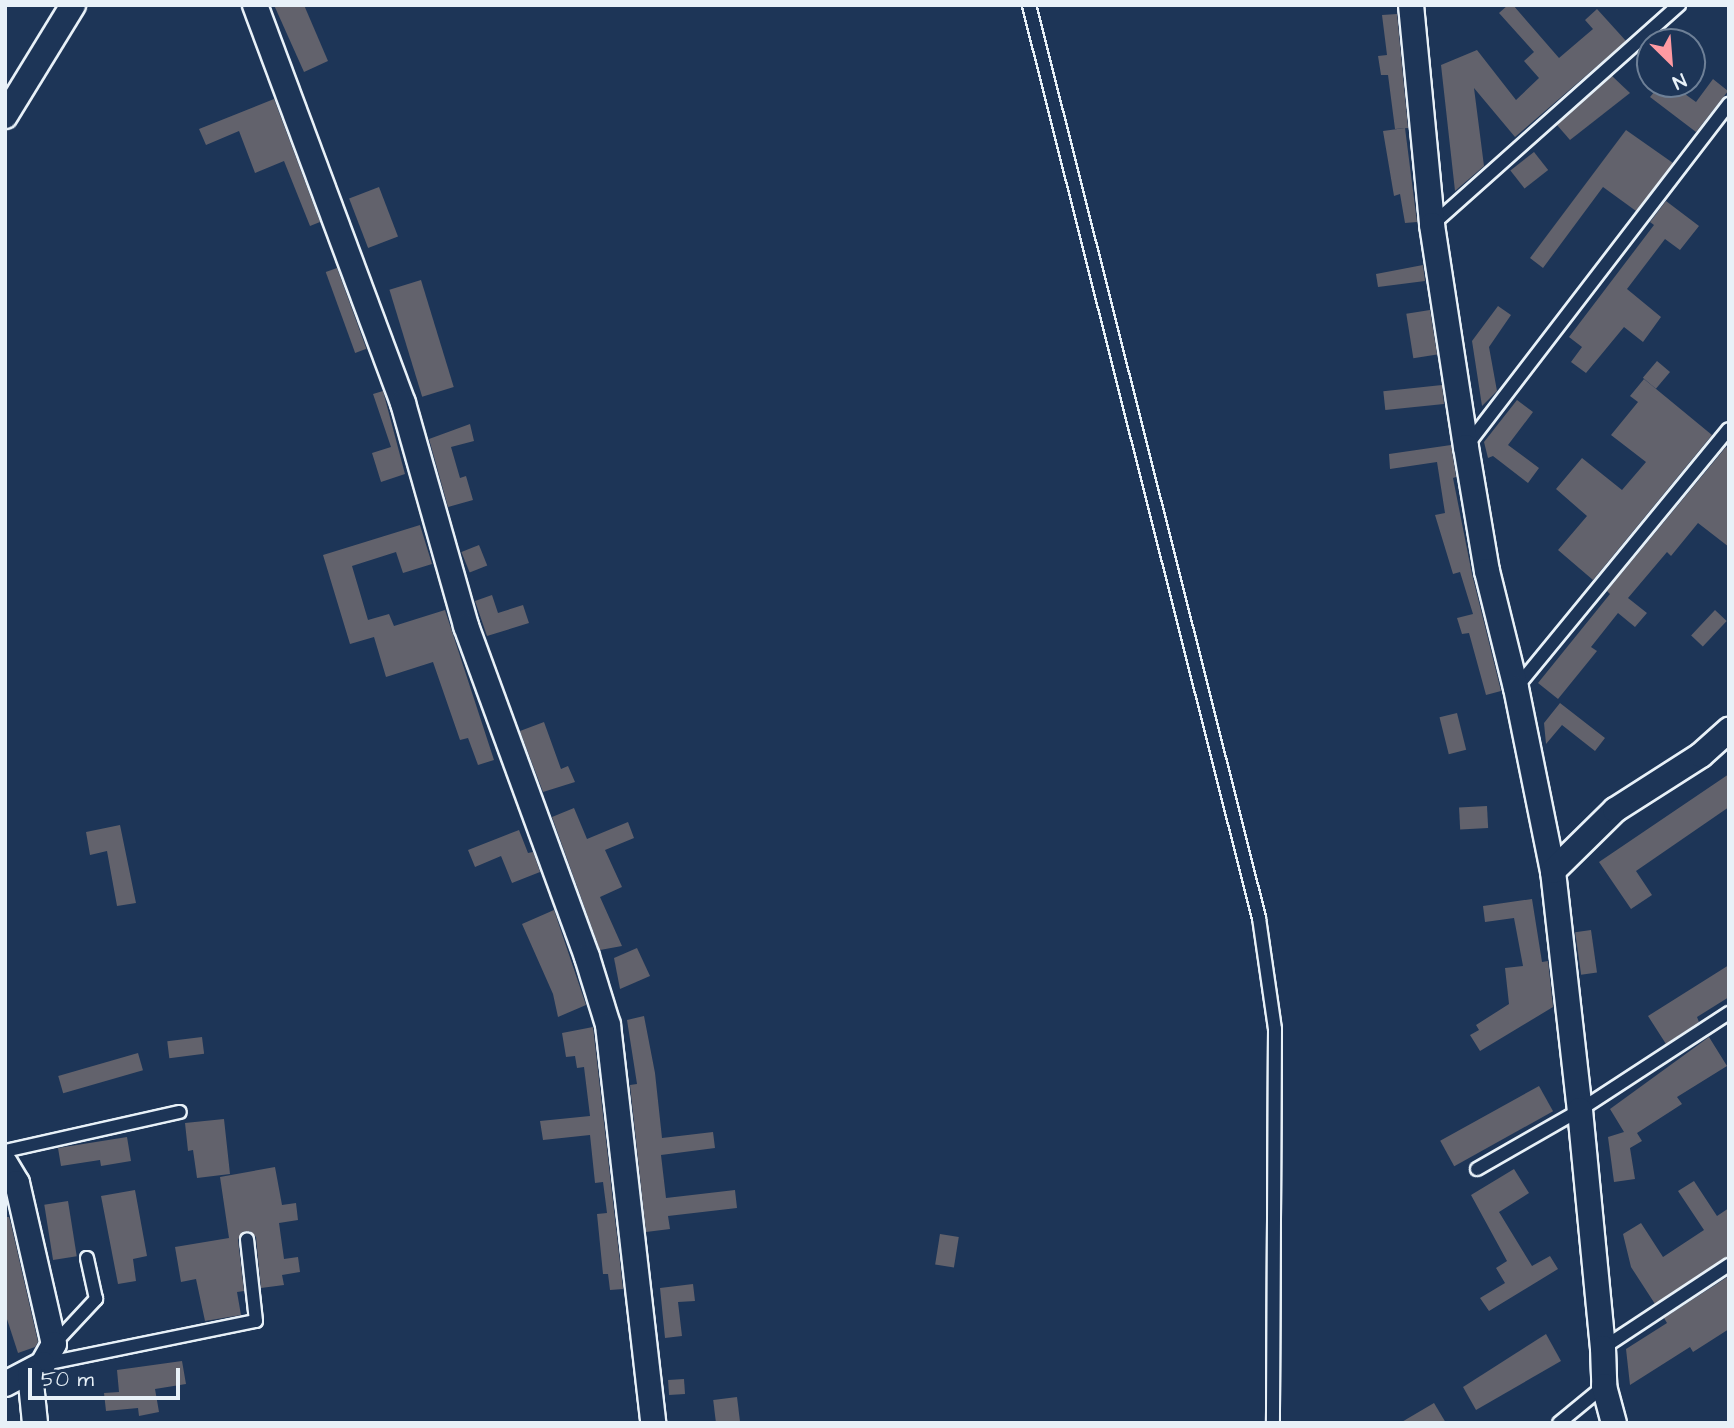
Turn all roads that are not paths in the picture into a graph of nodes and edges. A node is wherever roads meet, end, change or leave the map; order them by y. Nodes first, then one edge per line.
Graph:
1 (73, 5) edge
2 (256, 5) edge
3 (1029, 5) edge
4 (1410, 5) edge
5 (1679, 5) edge
6 (1729, 104) edge
7 (5, 116) edge
8 (1432, 225) junction
9 (1729, 429) edge
10 (1466, 447) junction
11 (1516, 688) junction
12 (1729, 730) edge
13 (1553, 870) junction
14 (1729, 1013) edge
15 (1580, 1110) junction
16 (180, 1112) dead end
17 (5, 1151) edge
18 (5, 1163) edge
19 (1478, 1169) dead end
20 (247, 1239) dead end
21 (87, 1258) dead end
22 (1729, 1265) edge
23 (1603, 1348) junction
24 (42, 1361) junction
25 (5, 1384) edge
26 (1604, 1386) junction
27 (35, 1423) edge
28 (653, 1423) edge
29 (1273, 1423) edge
30 (1559, 1423) edge
31 (1614, 1423) edge

1 - 7 street
2 - 28 street
3 - 29 lane
4 - 8 street
5 - 8 lane
6 - 10 lane
8 - 10 street
9 - 11 lane
10 - 11 street
11 - 13 street
12 - 13 street
13 - 15 street
14 - 15 lane
15 - 19 lane
15 - 23 street
16 - 17 lane
18 - 24 street
20 - 24 lane
21 - 24 lane
22 - 23 lane
23 - 26 street
24 - 25 street
24 - 27 street
26 - 30 lane
26 - 31 street

